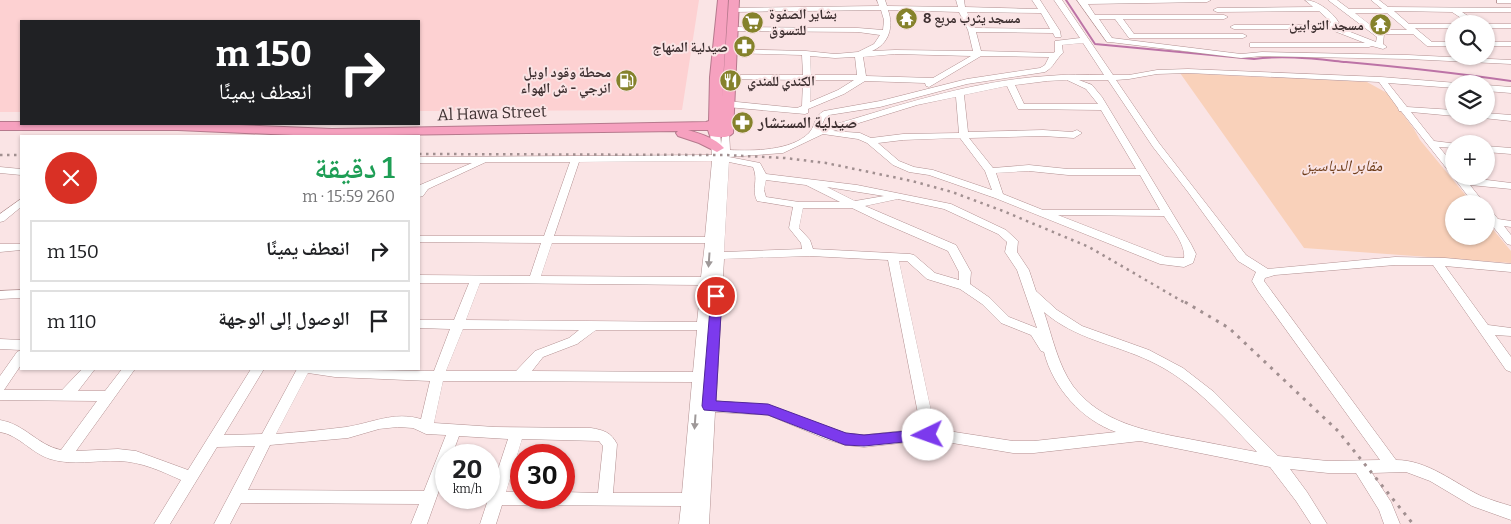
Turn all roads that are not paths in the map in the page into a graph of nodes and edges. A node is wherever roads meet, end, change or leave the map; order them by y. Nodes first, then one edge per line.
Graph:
1 (723, 0) edge
2 (881, 0) edge
3 (960, 0) edge
4 (1036, 0) edge
5 (1058, 0) edge
6 (1207, 0) edge
7 (1309, 0) edge
8 (1332, 0) edge
9 (1375, 0) edge
10 (1082, 1) edge
11 (1155, 1) junction
12 (1500, 1) edge
13 (1511, 1) edge
14 (734, 5) edge
15 (884, 8) junction
16 (1511, 8) edge
17 (1319, 9) junction
18 (1454, 9) junction
19 (962, 10) junction
20 (1217, 10) junction
21 (1387, 10) junction
22 (1042, 11) junction
23 (1347, 11) junction
24 (1463, 15) edge
25 (1093, 17) junction
26 (1224, 17) junction
27 (1118, 18) junction
28 (1166, 18) junction
29 (1357, 19) junction
30 (1332, 23) junction
31 (1407, 26) junction
32 (1445, 26) edge
33 (1495, 26) edge
34 (1511, 26) edge
35 (1234, 27) junction
36 (731, 28) junction
37 (972, 30) junction
38 (1056, 31) junction
39 (1374, 32) junction
40 (1414, 32) junction
41 (886, 33) junction
42 (1132, 36) junction
43 (1244, 36) junction
44 (1086, 40) junction
45 (1062, 41) junction
46 (1137, 43) junction
47 (1430, 44) junction
48 (1445, 44) edge
49 (1495, 44) edge
50 (1511, 44) edge
51 (1253, 45) junction
52 (1378, 45) junction
53 (730, 51) junction
54 (806, 53) junction
55 (861, 54) junction
56 (1262, 54) junction
57 (978, 55) junction
58 (1054, 55) junction
59 (1408, 57) junction
60 (1445, 57) edge
61 (1445, 59) edge
62 (1495, 60) edge
63 (1511, 62) edge
64 (728, 77) junction
65 (807, 77) junction
66 (1109, 77) junction
67 (862, 78) junction
68 (1067, 78) junction
69 (1381, 80) junction
70 (935, 81) junction
71 (1010, 83) junction
72 (1445, 84) edge
73 (1495, 89) edge
74 (1511, 90) edge
75 (960, 93) junction
76 (908, 95) junction
77 (727, 104) junction
78 (802, 108) junction
79 (1104, 108) junction
80 (1402, 108) junction
81 (714, 109) junction
82 (1445, 112) edge
83 (827, 113) junction
84 (1495, 117) edge
85 (1511, 118) edge
86 (0, 126) edge
87 (646, 126) junction
88 (721, 127) junction
89 (683, 133) junction
90 (816, 133) junction
91 (1077, 133) dead end
92 (0, 134) edge
93 (190, 135) edge
94 (964, 137) junction
95 (420, 138) edge
96 (870, 142) junction
97 (1430, 143) junction
98 (1445, 145) edge
99 (1495, 150) edge
100 (1511, 151) edge
101 (721, 155) junction
102 (420, 160) edge
103 (484, 160) junction
104 (575, 160) junction
105 (1445, 161) edge
106 (0, 170) edge
107 (990, 171) junction
108 (20, 172) edge
109 (1142, 172) junction
110 (762, 176) junction
111 (808, 182) junction
112 (1495, 184) edge
113 (1464, 185) edge
114 (1511, 186) edge
115 (420, 193) edge
116 (1472, 195) edge
117 (999, 196) junction
118 (896, 197) junction
119 (20, 203) edge
120 (855, 204) junction
121 (800, 205) junction
122 (1040, 212) junction
123 (1168, 213) junction
124 (2, 216) edge
125 (20, 216) edge
126 (1495, 222) joint
127 (1511, 224) edge
128 (420, 239) edge
129 (710, 240) junction
130 (546, 241) junction
131 (1511, 242) edge
132 (20, 247) edge
133 (0, 248) edge
134 (810, 252) junction
135 (719, 256) junction
136 (893, 257) junction
137 (1436, 262) junction
138 (1511, 268) edge
139 (1266, 273) junction
140 (420, 278) edge
141 (476, 279) junction
142 (534, 280) junction
143 (707, 281) junction
144 (964, 286) junction
145 (1029, 291) junction
146 (20, 294) edge
147 (0, 295) edge
148 (420, 324) edge
149 (458, 324) junction
150 (592, 326) junction
151 (703, 326) junction
152 (1483, 329) junction
153 (1511, 332) edge
154 (0, 344) edge
155 (20, 345) edge
156 (20, 356) edge
157 (1052, 358) junction
158 (1511, 367) edge
159 (88, 370) edge
160 (128, 370) edge
161 (257, 370) edge
162 (302, 370) edge
163 (320, 370) edge
164 (438, 376) junction
165 (520, 376) junction
166 (699, 378) junction
167 (0, 386) edge
168 (0, 395) edge
169 (66, 395) junction
170 (109, 396) junction
171 (709, 406) junction
172 (0, 426) edge
173 (426, 428) junction
174 (455, 429) junction
175 (517, 433) junction
176 (928, 435) junction
177 (1142, 436) junction
178 (213, 440) junction
179 (266, 441) junction
180 (64, 456) junction
181 (1277, 462) junction
182 (1392, 466) junction
183 (1361, 468) junction
184 (190, 477) junction
185 (500, 486) edge
186 (236, 496) junction
187 (429, 498) junction
188 (500, 498) edge
189 (605, 500) junction
190 (689, 500) junction
191 (493, 509) edge
192 (1511, 513) edge
193 (162, 524) edge
194 (222, 524) edge
195 (419, 524) edge
196 (488, 524) edge
197 (687, 524) edge
198 (701, 524) edge
199 (1319, 524) edge
200 (1392, 524) edge

1 - 81 highway
2 - 15 street
3 - 19 street
4 - 22 street
5 - 44 street
6 - 11 street
6 - 20 street
7 - 17 street
8 - 23 street
9 - 21 street
10 - 11 street
10 - 25 street
11 - 28 street
12 - 13 street
12 - 16 street
14 - 15 street
14 - 36 highway
15 - 19 street
15 - 41 street
16 - 18 street
17 - 20 street
17 - 30 street
18 - 21 street
18 - 24 street
19 - 22 street
19 - 37 street
20 - 26 street
21 - 23 street
21 - 31 street
22 - 38 street
23 - 29 street
25 - 27 street
25 - 46 street
26 - 28 street
26 - 35 street
27 - 28 street
27 - 42 street
29 - 30 street
29 - 39 street
30 - 35 street
30 - 52 street
31 - 32 street
31 - 40 street
33 - 34 street
35 - 43 street
36 - 41 street
36 - 53 highway
37 - 38 street
37 - 57 street
38 - 45 street
39 - 40 street
39 - 52 street
40 - 47 street
41 - 55 street
42 - 43 street
42 - 46 street
43 - 51 street
44 - 45 street
44 - 66 street
45 - 58 street
46 - 56 street
47 - 48 street
47 - 60 street
49 - 50 street
51 - 52 street
51 - 56 street
52 - 59 street
53 - 54 street
53 - 64 highway
54 - 55 street
54 - 65 street
55 - 57 street
55 - 67 street
56 - 59 street
57 - 58 street
57 - 70 street
58 - 76 street
59 - 61 street
62 - 63 street
64 - 65 street
64 - 77 highway
65 - 67 street
65 - 78 street
66 - 68 street
66 - 69 street
66 - 139 street
67 - 70 street
67 - 78 street
68 - 71 street
68 - 79 street
69 - 72 street
69 - 80 street
70 - 76 street
71 - 75 street
71 - 79 street
73 - 74 street
75 - 90 street
75 - 94 street
76 - 83 street
77 - 78 street
77 - 88 highway
78 - 83 street
79 - 109 street
80 - 82 street
80 - 97 street
81 - 87 highway
81 - 88 highway
83 - 90 street
84 - 85 street
86 - 87 highway, Al Hawa Street
87 - 88 highway, Al Hawa Street
88 - 89 highway, Al Hawa Street
88 - 101 street
89 - 95 highway, Al Hawa Street
89 - 101 highway
90 - 96 street
90 - 101 street
91 - 94 street
92 - 93 highway
94 - 96 street
94 - 107 street
96 - 117 street
97 - 98 street
97 - 105 street
99 - 100 street
101 - 104 street
101 - 110 street
101 - 129 street
101 - 135 street
102 - 103 street
103 - 104 street
103 - 115 street
104 - 130 street
106 - 108 street
107 - 109 street
107 - 117 street
109 - 123 street
110 - 111 street
110 - 121 street
111 - 118 street
111 - 120 street
112 - 114 street
113 - 116 street
117 - 122 street
118 - 120 street
118 - 145 street
119 - 124 street
120 - 121 street
120 - 144 street
121 - 134 street
122 - 123 street
122 - 123 street
124 - 125 street
126 - 127 street
126 - 131 street
128 - 130 street
129 - 130 street
129 -> 143 street
130 - 142 street
132 - 133 street
134 - 135 street
134 - 136 street
135 - 171 street
136 - 144 street
136 - 176 street
137 - 138 street
137 - 139 street
137 - 152 street
139 - 182 street
140 - 141 street
141 - 142 street
141 - 149 street
142 - 143 street
143 - 151 street
144 - 157 street
145 - 157 street
145 - 181 street
146 - 147 street
148 - 149 street
149 - 150 street
149 - 164 street
150 - 151 street
150 - 165 street
151 - 166 street
152 - 153 street
152 - 158 street
154 - 155 street
156 - 167 street
157 - 177 street
159 - 169 street
160 - 170 street
161 - 178 street
162 - 179 street
163 - 164 street
164 - 165 street
164 - 173 street
165 - 166 street
166 -> 190 street
168 - 169 street
169 - 170 street
170 - 180 street
171 - 176 street
171 - 198 street
172 - 180 street
173 - 174 street
173 - 179 street
174 - 175 street
174 - 187 street
175 - 185 street
175 - 189 street
176 - 177 street
177 - 181 street
178 - 179 street
178 - 184 street
179 - 186 street
180 - 184 street
181 - 183 street
181 - 199 street
182 - 183 street
182 - 192 street
183 - 200 street
184 - 193 street
186 - 187 street
186 - 194 street
187 - 195 street
188 - 189 street
189 - 190 street
190 - 197 street
191 - 196 street

